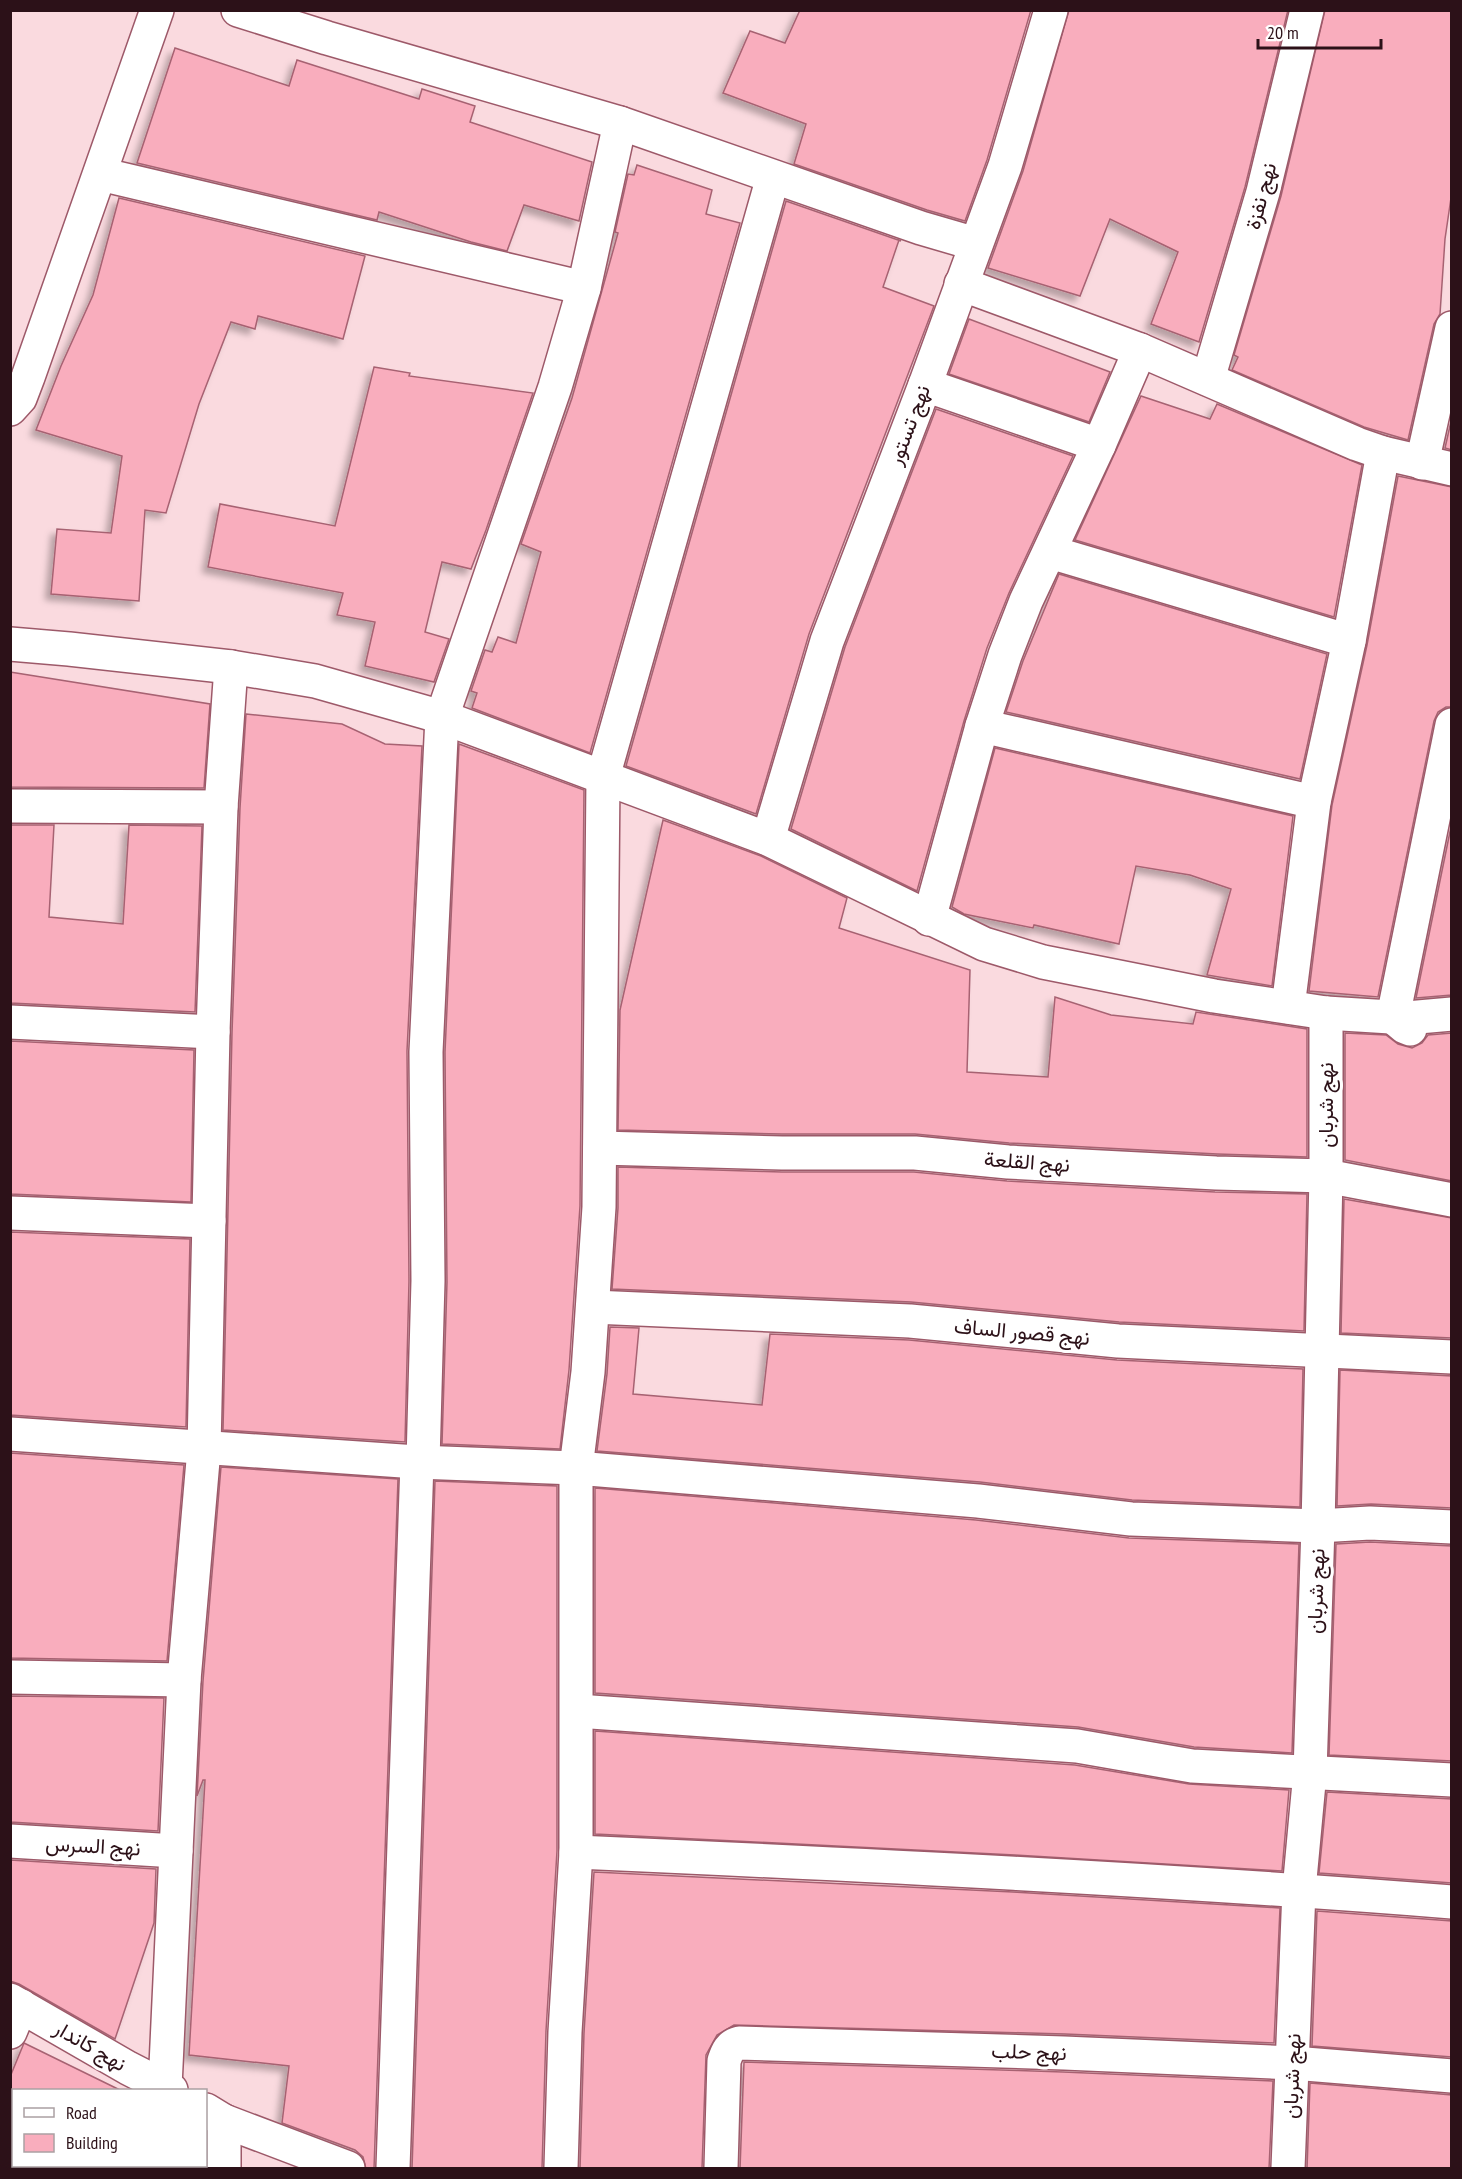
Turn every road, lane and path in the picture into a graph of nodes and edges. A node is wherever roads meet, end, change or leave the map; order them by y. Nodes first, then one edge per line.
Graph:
1 (157, 10) edge
2 (238, 10) edge
3 (1052, 10) edge
4 (1307, 10) edge
5 (331, 24) edge
6 (620, 123) junction
7 (100, 174) junction
8 (773, 177) junction
9 (976, 244) junction
10 (961, 284) junction
11 (585, 288) junction
12 (1452, 328) edge
13 (1140, 350) junction
14 (1208, 379) junction
15 (925, 385) junction
16 (10, 409) edge
17 (1099, 445) junction
18 (1383, 453) junction
19 (1437, 466) edge
20 (1050, 552) junction
21 (1349, 641) junction
22 (10, 644) edge
23 (231, 667) junction
24 (442, 717) junction
25 (1452, 725) edge
26 (982, 726) junction
27 (603, 777) junction
28 (1314, 802) junction
29 (10, 807) edge
30 (221, 807) junction
31 (768, 840) junction
32 (929, 919) junction
33 (1288, 1007) junction
34 (1326, 1013) junction
35 (1452, 1014) edge
36 (1393, 1017) junction
37 (10, 1022) edge
38 (213, 1032) junction
39 (1452, 1035) edge
40 (600, 1148) junction
41 (1326, 1176) junction
42 (1452, 1200) edge
43 (10, 1213) edge
44 (209, 1221) junction
45 (593, 1307) junction
46 (1321, 1351) junction
47 (1452, 1357) edge
48 (10, 1434) edge
49 (204, 1449) junction
50 (420, 1462) junction
51 (576, 1468) junction
52 (1318, 1526) junction
53 (1452, 1527) edge
54 (10, 1677) edge
55 (183, 1680) junction
56 (577, 1711) junction
57 (1310, 1772) junction
58 (1452, 1780) edge
59 (10, 1841) edge
60 (176, 1851) junction
61 (576, 1852) junction
62 (1299, 1890) junction
63 (1452, 1902) edge
64 (14, 2013) edge
65 (1293, 2063) junction
66 (1452, 2076) edge
67 (124, 2079) edge
68 (168, 2089) edge
69 (215, 2116) edge
70 (224, 2169) edge
71 (348, 2169) edge
72 (393, 2169) edge
73 (561, 2169) edge
74 (721, 2169) edge
75 (1288, 2169) edge

1 - 7 street
2 - 5 street
3 - 9 street, نهج تستور
4 - 14 street, نهج نفزة
5 - 6 street
6 - 8 street
6 - 11 street
7 - 11 street
7 - 16 street
8 - 9 street
8 - 27 street
9 - 10 street, نهج تستور
10 - 13 street
10 - 15 street, نهج تستور
11 - 24 street
12 - 19 street
13 - 14 street
13 - 17 street
14 - 18 street
15 - 17 street
15 - 31 street, نهج تستور
17 - 20 street
18 - 19 street
18 - 21 street
20 - 21 street
20 - 26 street
21 - 28 street
22 - 23 street
23 - 24 street
23 - 30 street
24 - 27 street
24 - 50 street
25 - 36 street
26 - 28 street
26 - 32 street
27 - 31 street
27 - 40 street
28 - 33 street
29 - 30 street
30 - 38 street
31 - 32 street
32 - 33 street
33 - 34 street
34 - 36 street
34 - 41 street, نهج شربان
35 - 36 street
36 - 39 street
37 - 38 street
38 - 44 street
40 - 41 street, نهج القلعة
40 - 45 street
41 - 42 street, نهج القلعة
41 - 46 street, نهج شربان
43 - 44 street
44 - 49 street
45 - 46 street, نهج قصور الساف
45 - 51 street
46 - 47 street, نهج قصور الساف
46 - 52 street, نهج شربان
48 - 49 street
49 - 50 street
49 - 55 street
50 - 51 street
50 - 72 street
51 - 52 street
51 - 56 street
52 - 53 street
52 - 57 street, نهج شربان
54 - 55 street
55 - 60 street
56 - 57 street
56 - 61 street
57 - 58 street
57 - 62 street, نهج شربان
59 - 60 street, نهج السرس
60 - 68 street
61 - 62 street
61 - 73 street
62 - 63 street
62 - 65 street, نهج شربان
64 - 67 street, نهج كاندار
65 - 66 street, نهج حلب
65 - 74 street, نهج حلب
65 - 75 street, نهج شربان
67 - 68 street, نهج كاندار
69 - 70 street
69 - 71 street

